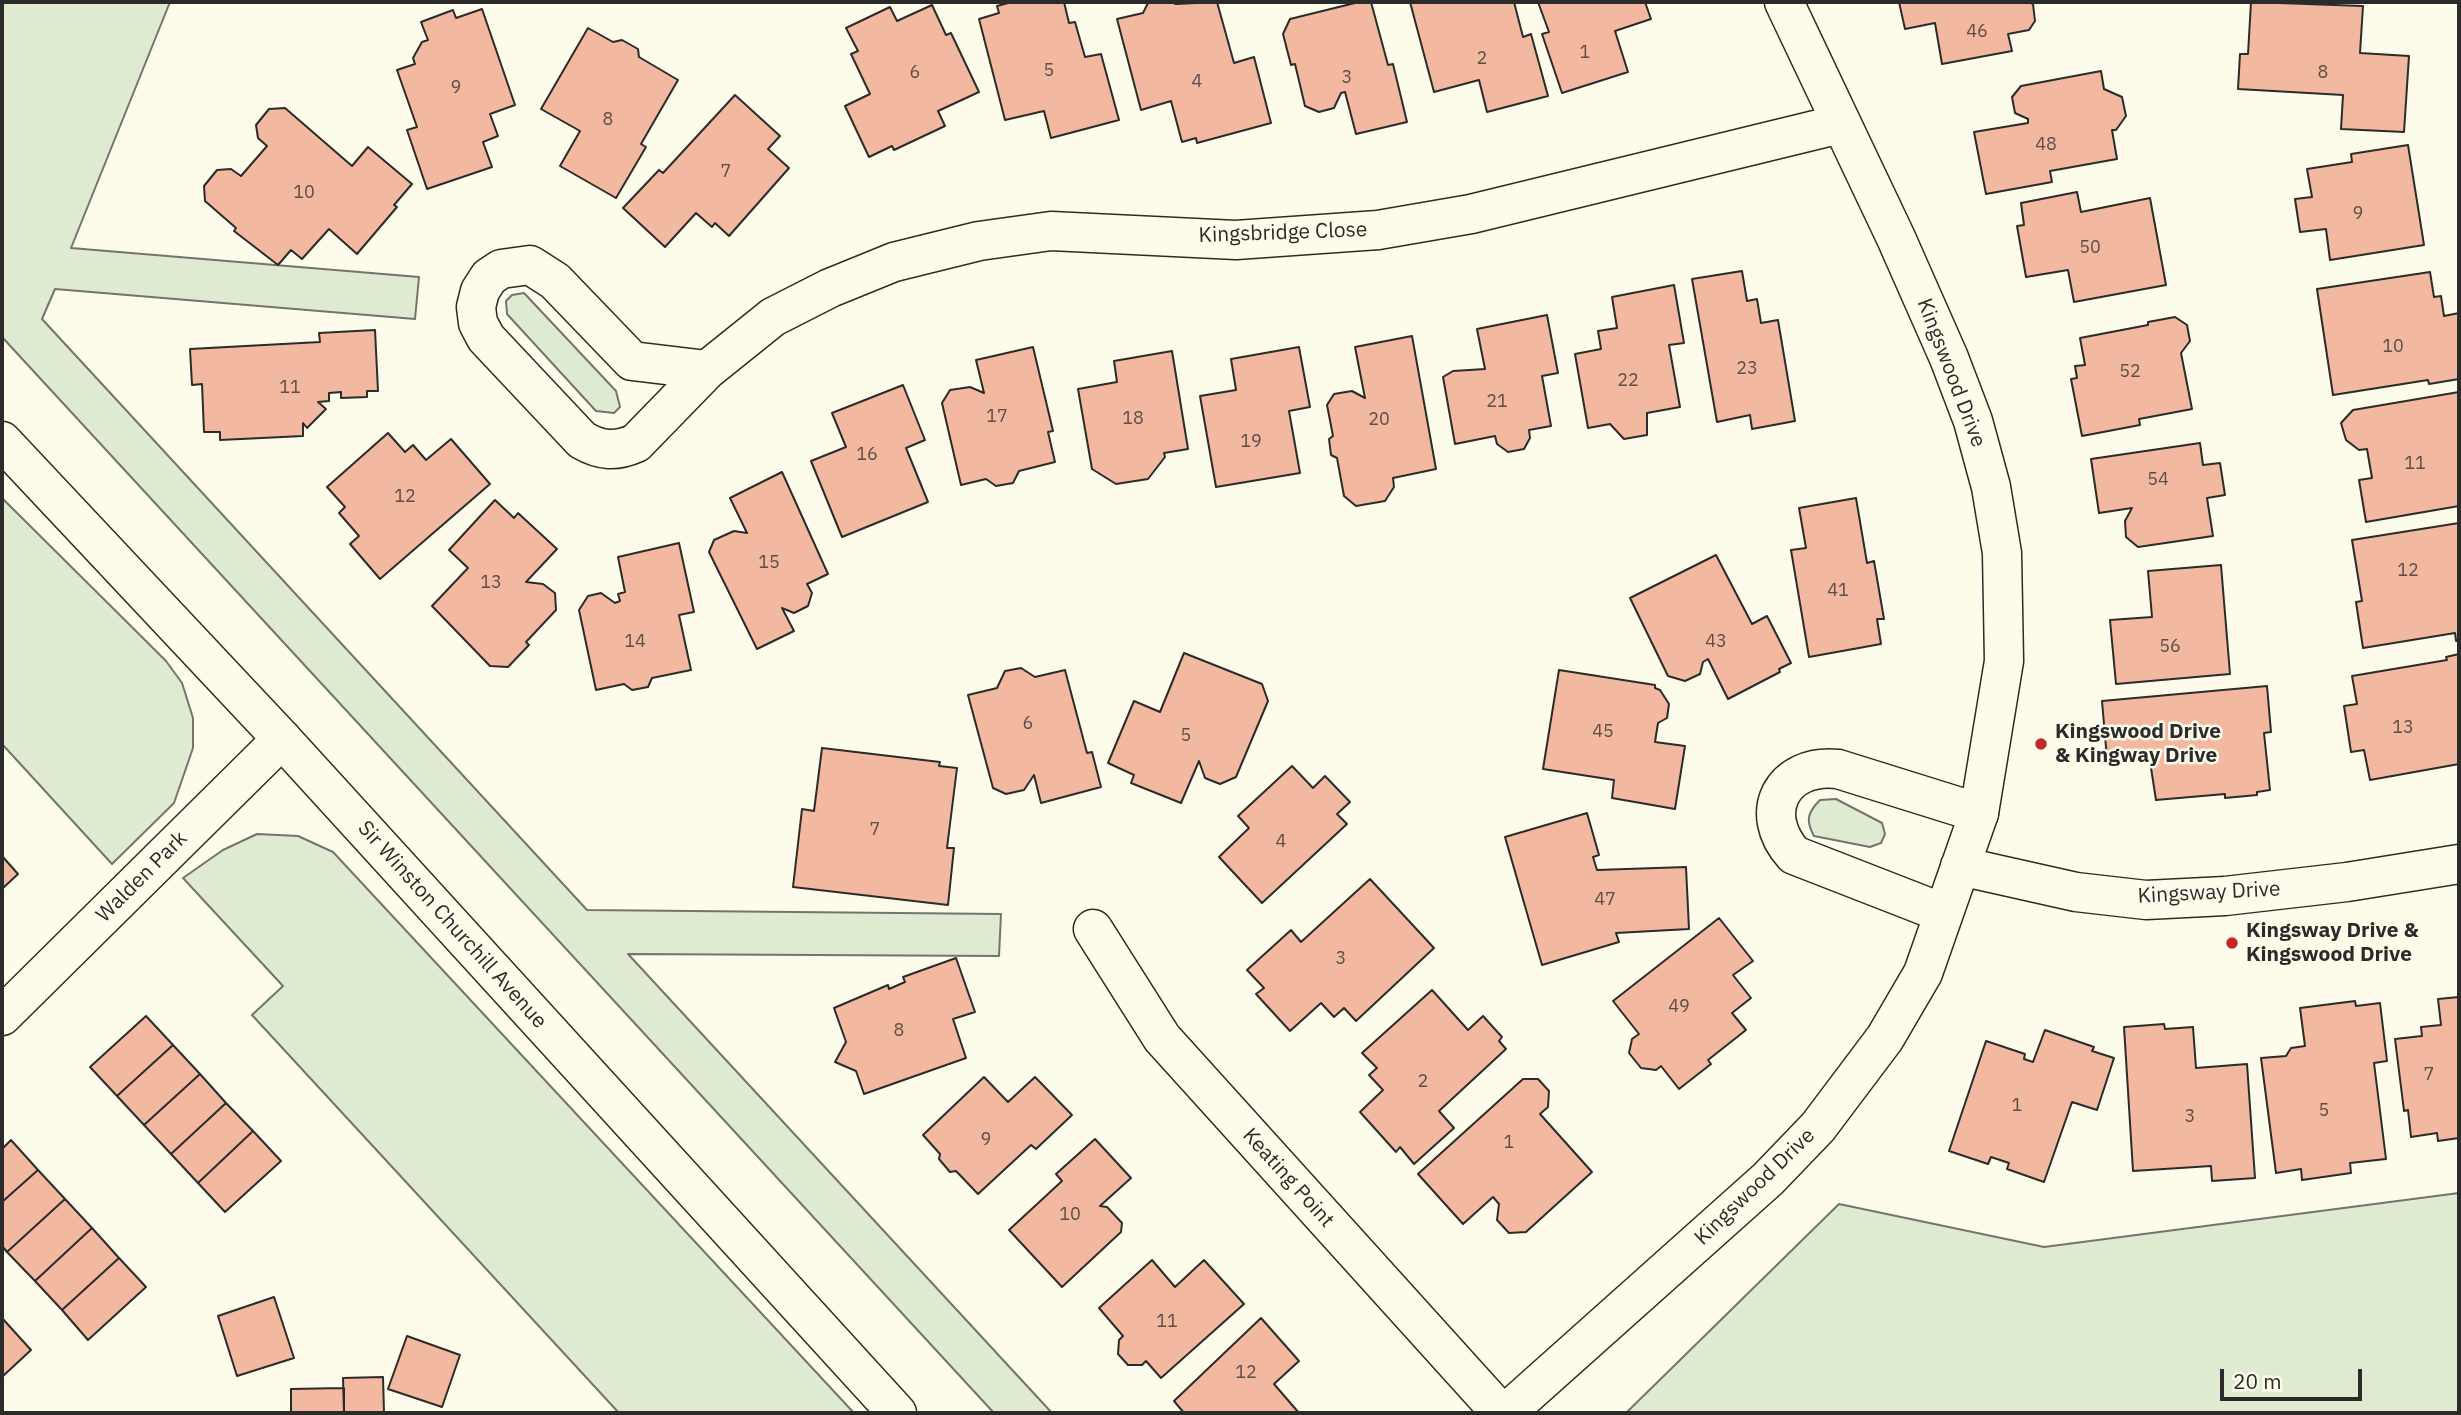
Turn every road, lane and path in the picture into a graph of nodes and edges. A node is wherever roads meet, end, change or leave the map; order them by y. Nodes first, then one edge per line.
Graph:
1 (1784, 2) edge
2 (1840, 124) junction
3 (707, 370) junction
4 (2, 441) edge
5 (282, 739) junction
6 (1979, 813) junction
7 (2459, 864) edge
8 (1960, 866) junction
9 (1943, 913) junction
10 (1093, 929) dead end
11 (2, 1016) edge
12 (897, 1413) edge
13 (1504, 1413) edge

1 - 2 street, Kingswood Drive
2 - 3 street, Kingsbridge Close
2 - 6 street, Kingswood Drive
3 - 3 street, Kingsbridge Close
4 - 5 street, Sir Winston Churchill Avenue
5 - 11 street, Walden Park
5 - 12 street, Sir Winston Churchill Avenue
6 - 8 street, Kingswood Drive
6 - 9 street
7 - 8 street, Kingsway Drive
8 - 9 street, Kingswood Drive
9 - 13 street, Kingswood Drive
10 - 13 street, Keating Point

